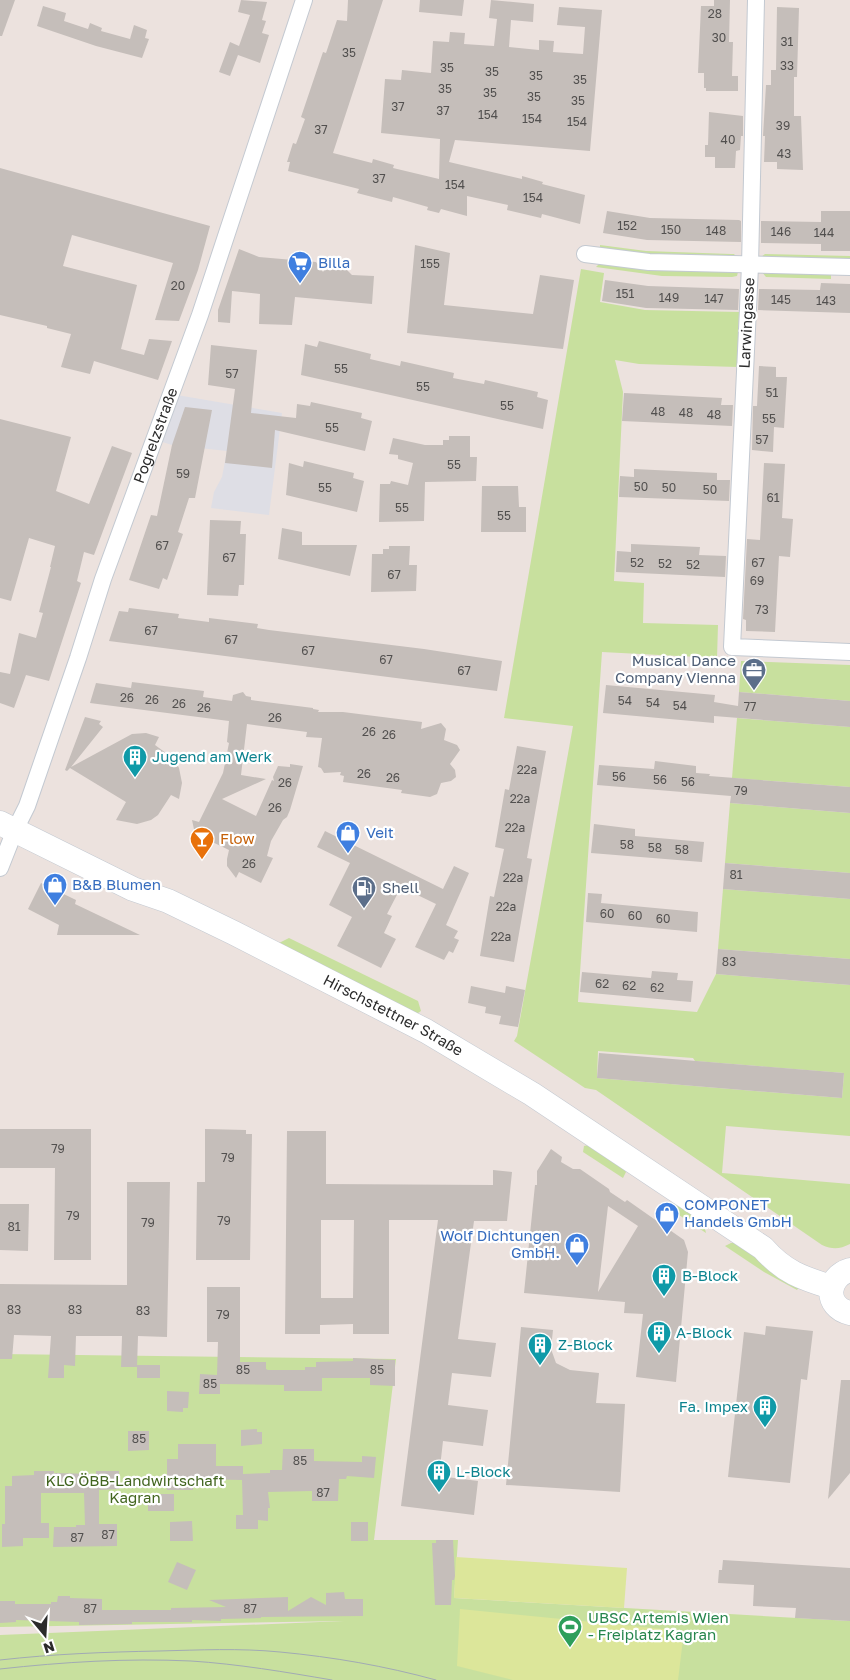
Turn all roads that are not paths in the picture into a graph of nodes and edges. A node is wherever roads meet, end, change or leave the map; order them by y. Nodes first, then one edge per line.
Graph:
1 (304, 0) edge
2 (756, 0) edge
3 (585, 254) dead end
4 (750, 266) junction
5 (850, 267) edge
6 (850, 652) edge
7 (7, 826) edge
8 (0, 868) edge
9 (840, 1277) edge
10 (850, 1313) edge

1 - 7 street, Pogrelzstraße
2 - 4 street, Larwingasse
3 - 4 street
4 - 5 street
4 - 6 street, Larwingasse
7 - 8 street, Pogrelzstraße
7 - 9 main road, Hirschstettner Straße
9 - 10 main road, Hirschstettner Straße

